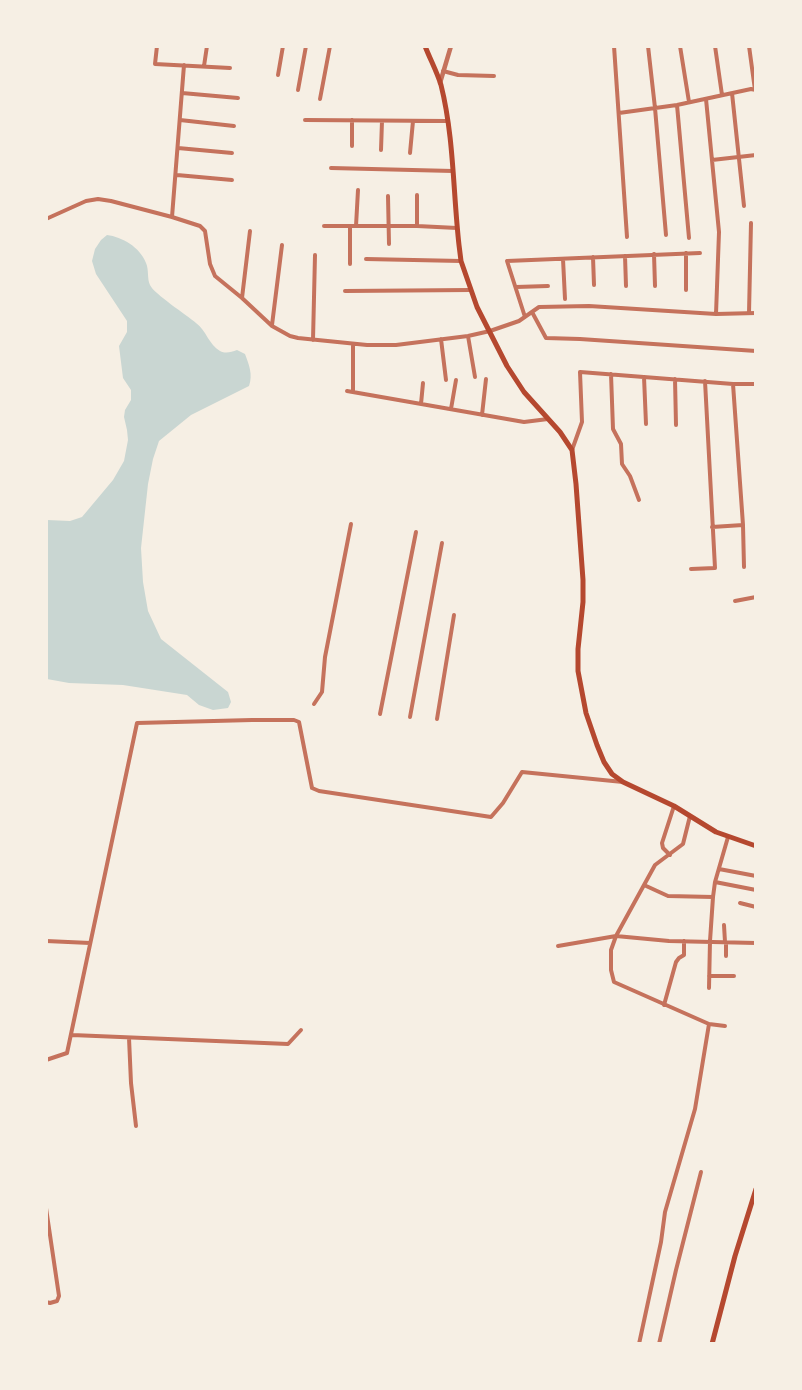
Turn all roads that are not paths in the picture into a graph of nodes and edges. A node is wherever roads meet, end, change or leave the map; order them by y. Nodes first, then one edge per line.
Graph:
1 (158, 46) edge
2 (207, 46) edge
3 (283, 46) edge
4 (306, 46) edge
5 (330, 46) edge
6 (425, 46) edge
7 (451, 46) edge
8 (614, 46) edge
9 (648, 46) edge
10 (680, 46) edge
11 (715, 46) edge
12 (749, 46) edge
13 (184, 65) junction
14 (204, 66) junction
15 (230, 68) dead end
16 (443, 71) junction
17 (278, 75) dead end
18 (494, 76) dead end
19 (440, 83) junction
20 (298, 90) dead end
21 (755, 90) edge
22 (182, 93) junction
23 (732, 93) junction
24 (722, 95) junction
25 (238, 98) dead end
26 (320, 99) dead end
27 (706, 99) junction
28 (689, 102) junction
29 (677, 105) junction
30 (655, 108) junction
31 (619, 113) junction
32 (180, 120) junction
33 (305, 120) dead end
34 (352, 120) junction
35 (382, 121) junction
36 (413, 121) junction
37 (447, 121) junction
38 (234, 126) dead end
39 (352, 146) dead end
40 (178, 148) junction
41 (381, 150) dead end
42 (232, 153) dead end
43 (410, 153) dead end
44 (756, 156) edge
45 (739, 157) junction
46 (712, 159) junction
47 (331, 168) dead end
48 (454, 171) junction
49 (177, 175) junction
50 (232, 180) dead end
51 (358, 190) dead end
52 (417, 195) dead end
53 (388, 196) dead end
54 (744, 206) dead end
55 (172, 217) junction
56 (46, 219) edge
57 (751, 223) dead end
58 (324, 226) dead end
59 (350, 226) junction
60 (356, 226) junction
61 (388, 226) junction
62 (417, 226) junction
63 (457, 228) junction
64 (250, 231) dead end
65 (666, 235) dead end
66 (627, 237) dead end
67 (689, 238) dead end
68 (389, 244) dead end
69 (282, 245) dead end
70 (700, 252) dead end
71 (686, 253) junction
72 (654, 254) junction
73 (315, 255) dead end
74 (626, 256) junction
75 (593, 257) junction
76 (563, 258) junction
77 (366, 259) dead end
78 (461, 261) junction
79 (350, 264) dead end
80 (594, 285) dead end
81 (548, 286) dead end
82 (626, 286) dead end
83 (655, 286) dead end
84 (516, 287) junction
85 (471, 290) junction
86 (686, 290) dead end
87 (345, 291) dead end
88 (242, 298) junction
89 (565, 299) dead end
90 (532, 312) junction
91 (716, 314) junction
92 (749, 314) junction
93 (756, 314) edge
94 (525, 317) junction
95 (272, 326) junction
96 (490, 331) junction
97 (468, 336) junction
98 (441, 339) junction
99 (313, 340) junction
100 (353, 344) junction
101 (756, 351) edge
102 (610, 374) junction
103 (475, 377) dead end
104 (644, 377) junction
105 (486, 379) dead end
106 (446, 380) dead end
107 (456, 380) dead end
108 (675, 380) junction
109 (705, 381) junction
110 (423, 383) dead end
111 (733, 384) junction
112 (756, 384) edge
113 (347, 391) dead end
114 (353, 392) junction
115 (421, 404) junction
116 (451, 410) junction
117 (482, 415) junction
118 (549, 419) junction
119 (646, 424) dead end
120 (676, 425) dead end
121 (573, 450) junction
122 (639, 500) dead end
123 (351, 524) dead end
124 (743, 525) junction
125 (712, 527) junction
126 (416, 532) dead end
127 (442, 543) dead end
128 (744, 567) dead end
129 (691, 569) dead end
130 (756, 597) edge
131 (735, 601) dead end
132 (454, 615) dead end
133 (314, 704) dead end
134 (380, 714) dead end
135 (410, 717) dead end
136 (437, 719) dead end
137 (623, 782) junction
138 (675, 806) junction
139 (690, 815) junction
140 (728, 837) junction
141 (756, 846) edge
142 (670, 855) junction
143 (718, 869) junction
144 (756, 876) edge
145 (715, 882) junction
146 (644, 885) junction
147 (756, 890) edge
148 (713, 897) junction
149 (740, 903) dead end
150 (756, 907) edge
151 (724, 925) dead end
152 (616, 936) junction
153 (46, 941) edge
154 (684, 941) junction
155 (710, 941) junction
156 (725, 942) junction
157 (90, 943) junction
158 (756, 943) edge
159 (558, 946) dead end
160 (726, 957) dead end
161 (709, 976) junction
162 (734, 976) dead end
163 (709, 988) dead end
164 (664, 1005) junction
165 (709, 1024) junction
166 (725, 1026) dead end
167 (301, 1030) dead end
168 (72, 1035) junction
169 (129, 1038) junction
170 (46, 1060) edge
171 (135, 1126) dead end
172 (701, 1172) dead end
173 (756, 1189) edge
174 (46, 1208) edge
175 (46, 1302) edge
176 (639, 1344) edge
177 (659, 1344) edge
178 (712, 1344) edge

1 - 13 street
2 - 14 street
3 - 17 street
4 - 20 street
5 - 26 street
6 - 19 main road
7 - 16 street
8 - 31 street
9 - 30 street
10 - 28 street
11 - 24 street
12 - 21 street
13 - 14 street
13 - 22 street
14 - 15 street
16 - 18 street
16 - 19 street
19 - 37 main road
21 - 23 street
22 - 25 street
22 - 32 street
23 - 24 street
23 - 45 street
24 - 27 street
27 - 28 street
27 - 46 street
28 - 29 street
29 - 30 street
29 - 67 street
30 - 31 street
30 - 65 street
31 - 66 street
32 - 38 street
32 - 40 street
33 - 34 street
34 - 35 street
34 - 39 street
35 - 36 street
35 - 41 street
36 - 37 street
36 - 43 street
37 - 48 main road
40 - 42 street
40 - 49 street
44 - 45 street
45 - 46 street
45 - 54 street
46 - 91 street
47 - 48 street
48 - 63 main road
49 - 50 street
49 - 55 street
51 - 60 street
52 - 62 street
53 - 61 street
55 - 56 street
55 - 88 street
57 - 92 street
58 - 59 street
59 - 60 street
59 - 79 street
60 - 61 street
61 - 62 street
61 - 68 street
62 - 63 street
63 - 78 main road
64 - 88 street
69 - 95 street
70 - 71 street
71 - 72 street
71 - 86 street
72 - 74 street
72 - 83 street
73 - 99 street
74 - 75 street
74 - 82 street
75 - 76 street
75 - 80 street
76 - 84 street
76 - 89 street
77 - 78 street
78 - 85 main road
81 - 84 street
84 - 94 street
85 - 87 street
85 - 96 main road
88 - 95 street
90 - 91 street
90 - 94 street
90 - 101 street
91 - 92 street
92 - 93 street
94 - 96 street
95 - 99 street
96 - 97 street
96 - 118 main road
97 - 98 street
97 - 103 street
98 - 100 street
98 - 106 street
99 - 100 street
100 - 114 street
102 - 104 street
102 - 121 street
102 - 122 street
104 - 108 street
104 - 119 street
105 - 117 street
107 - 116 street
108 - 109 street
108 - 120 street
109 - 111 street
109 - 125 street
110 - 115 street
111 - 112 street
111 - 124 street
113 - 114 street
114 - 115 street
115 - 116 street
116 - 117 street
117 - 118 street
118 - 121 main road
121 - 137 main road
123 - 133 street
124 - 125 street
124 - 128 street
125 - 129 street
126 - 134 street
127 - 135 street
130 - 131 street
132 - 136 street
137 - 138 main road
137 - 157 street
138 - 139 main road
138 - 142 street
139 - 140 main road
139 - 142 street
140 - 141 main road
140 - 143 street
142 - 146 street
143 - 144 street
143 - 145 street
145 - 147 street
145 - 148 street
146 - 148 street
146 - 152 street
148 - 155 street
149 - 150 street
151 - 156 street
152 - 154 street
152 - 159 street
152 - 164 street
153 - 157 street
154 - 155 street
154 - 164 street
155 - 156 street
155 - 161 street
156 - 158 street
156 - 160 street
157 - 168 street
161 - 162 street
161 - 163 street
164 - 165 street
165 - 166 street
165 - 176 street
167 - 169 street
168 - 169 street
168 - 170 street
169 - 171 street
172 - 177 street
173 - 178 main road
174 - 175 street

